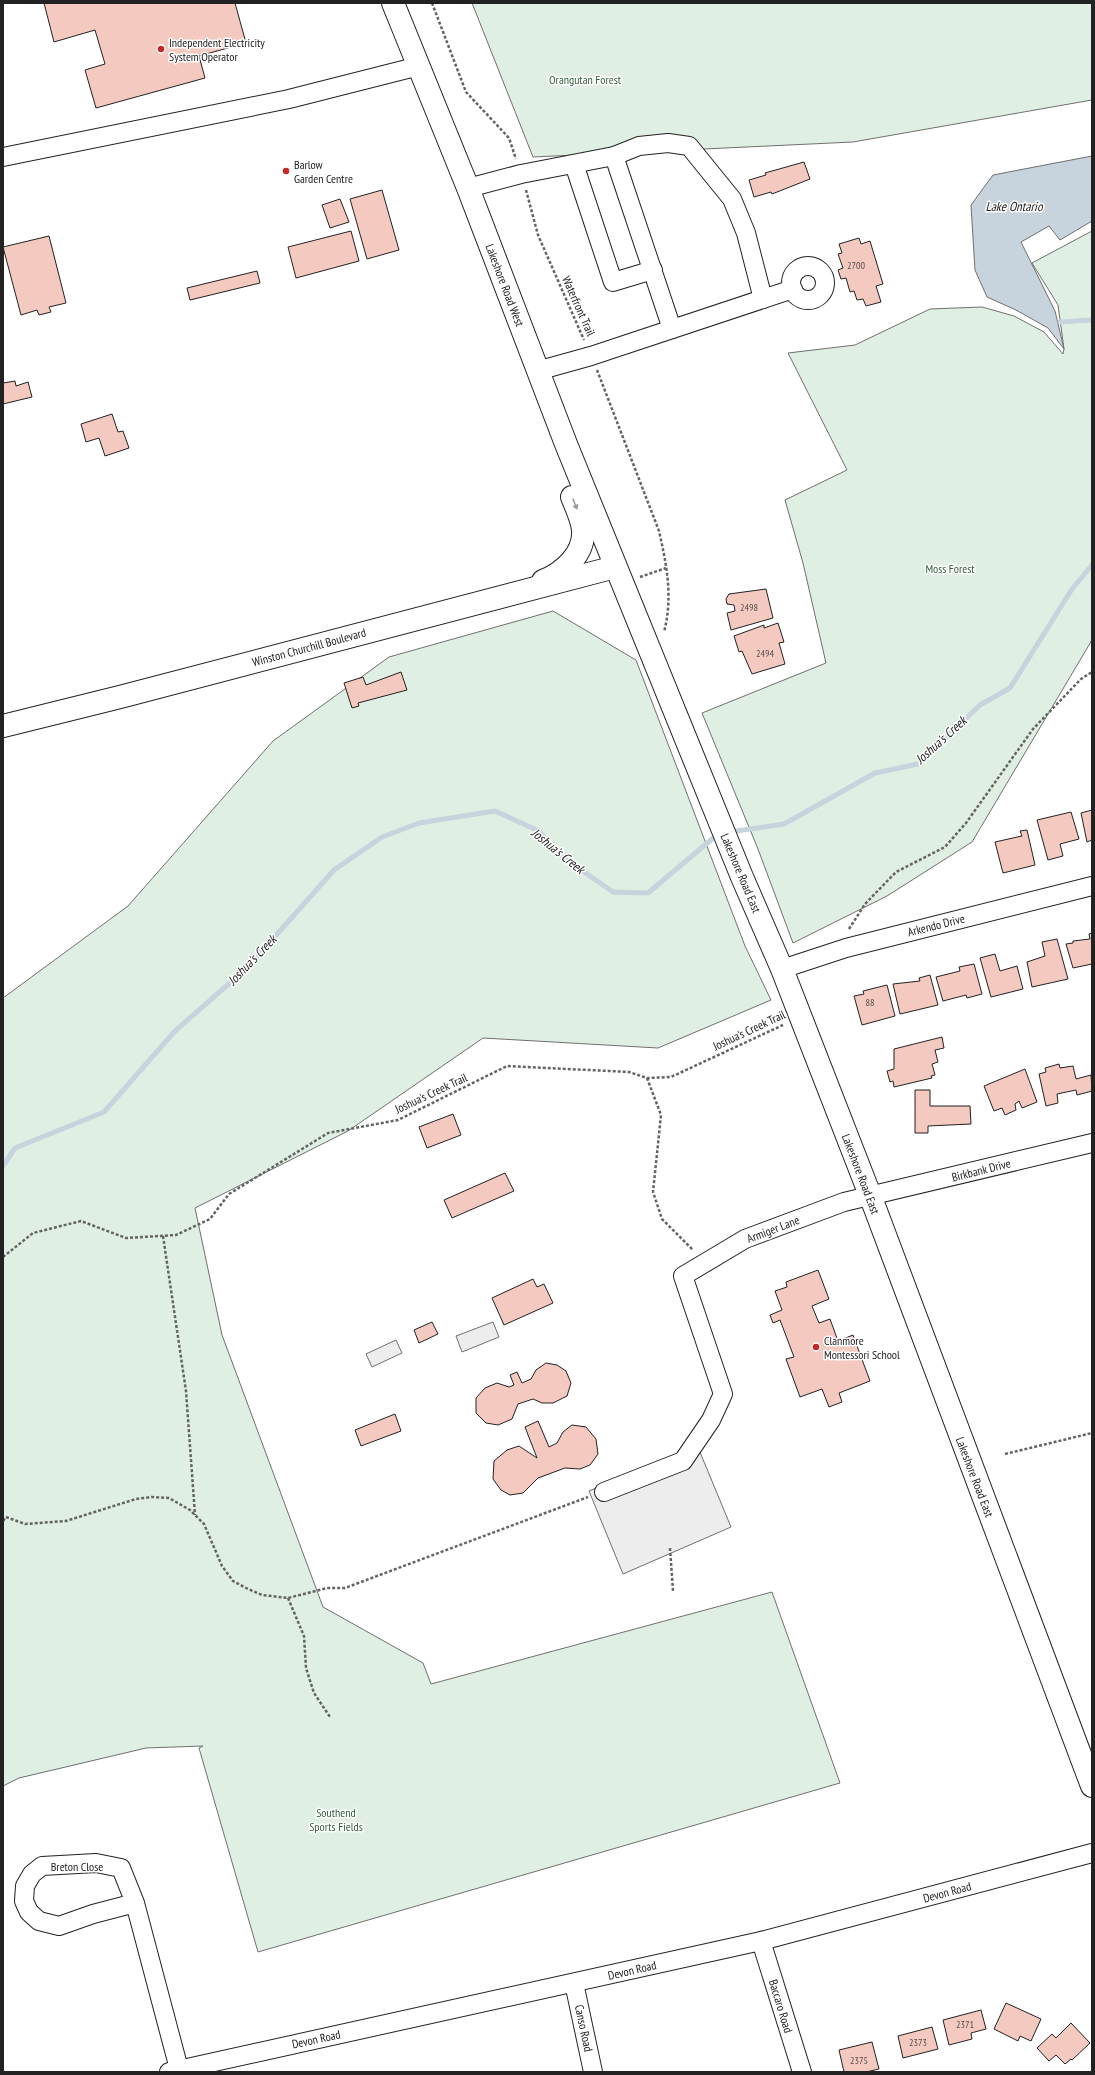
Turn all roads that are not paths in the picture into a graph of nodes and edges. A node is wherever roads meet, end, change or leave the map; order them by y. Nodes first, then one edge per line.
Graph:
1 (393, 3) edge
2 (419, 66) junction
3 (4, 153) edge
4 (614, 156) junction
5 (574, 164) junction
6 (468, 188) junction
7 (653, 270) junction
8 (792, 289) dead end
9 (762, 299) junction
10 (672, 329) junction
11 (537, 371) junction
12 (566, 444) junction
13 (615, 567) junction
14 (508, 596) junction
15 (3, 726) edge
16 (1092, 886) edge
17 (782, 969) junction
18 (1092, 1143) edge
19 (870, 1195) junction
20 (604, 1492) road end
21 (1092, 1786) edge
22 (1092, 1853) edge
23 (135, 1903) junction
24 (761, 1940) junction
25 (574, 1983) junction
26 (174, 2070) edge
27 (593, 2072) edge
28 (802, 2072) edge

1 - 2 main road, Lakeshore Road West
2 - 3 street
2 - 6 main road, Lakeshore Road West
4 - 5 street
4 - 7 street
4 - 9 street
5 - 6 street
5 - 7 street
6 - 11 main road, Lakeshore Road West
7 - 10 street
8 - 9 street
9 - 10 street
10 - 11 street
11 - 12 main road, Lakeshore Road West
12 - 13 main road, Lakeshore Road West
12 -> 14 main road
13 - 14 main road, Winston Churchill Boulevard
13 - 17 main road, Lakeshore Road East
14 - 15 main road, Winston Churchill Boulevard
16 - 17 street, Arkendo Drive
17 - 19 main road, Lakeshore Road East
18 - 19 street, Birkbank Drive
19 - 20 street, Armiger Lane
19 - 21 main road, Lakeshore Road East
22 - 24 street, Devon Road
23 - 23 street, Breton Close
23 - 26 street, Breton Close
24 - 25 street, Devon Road
24 - 28 street, Baccaro Road
25 - 26 street, Devon Road
25 - 27 street, Canso Road

